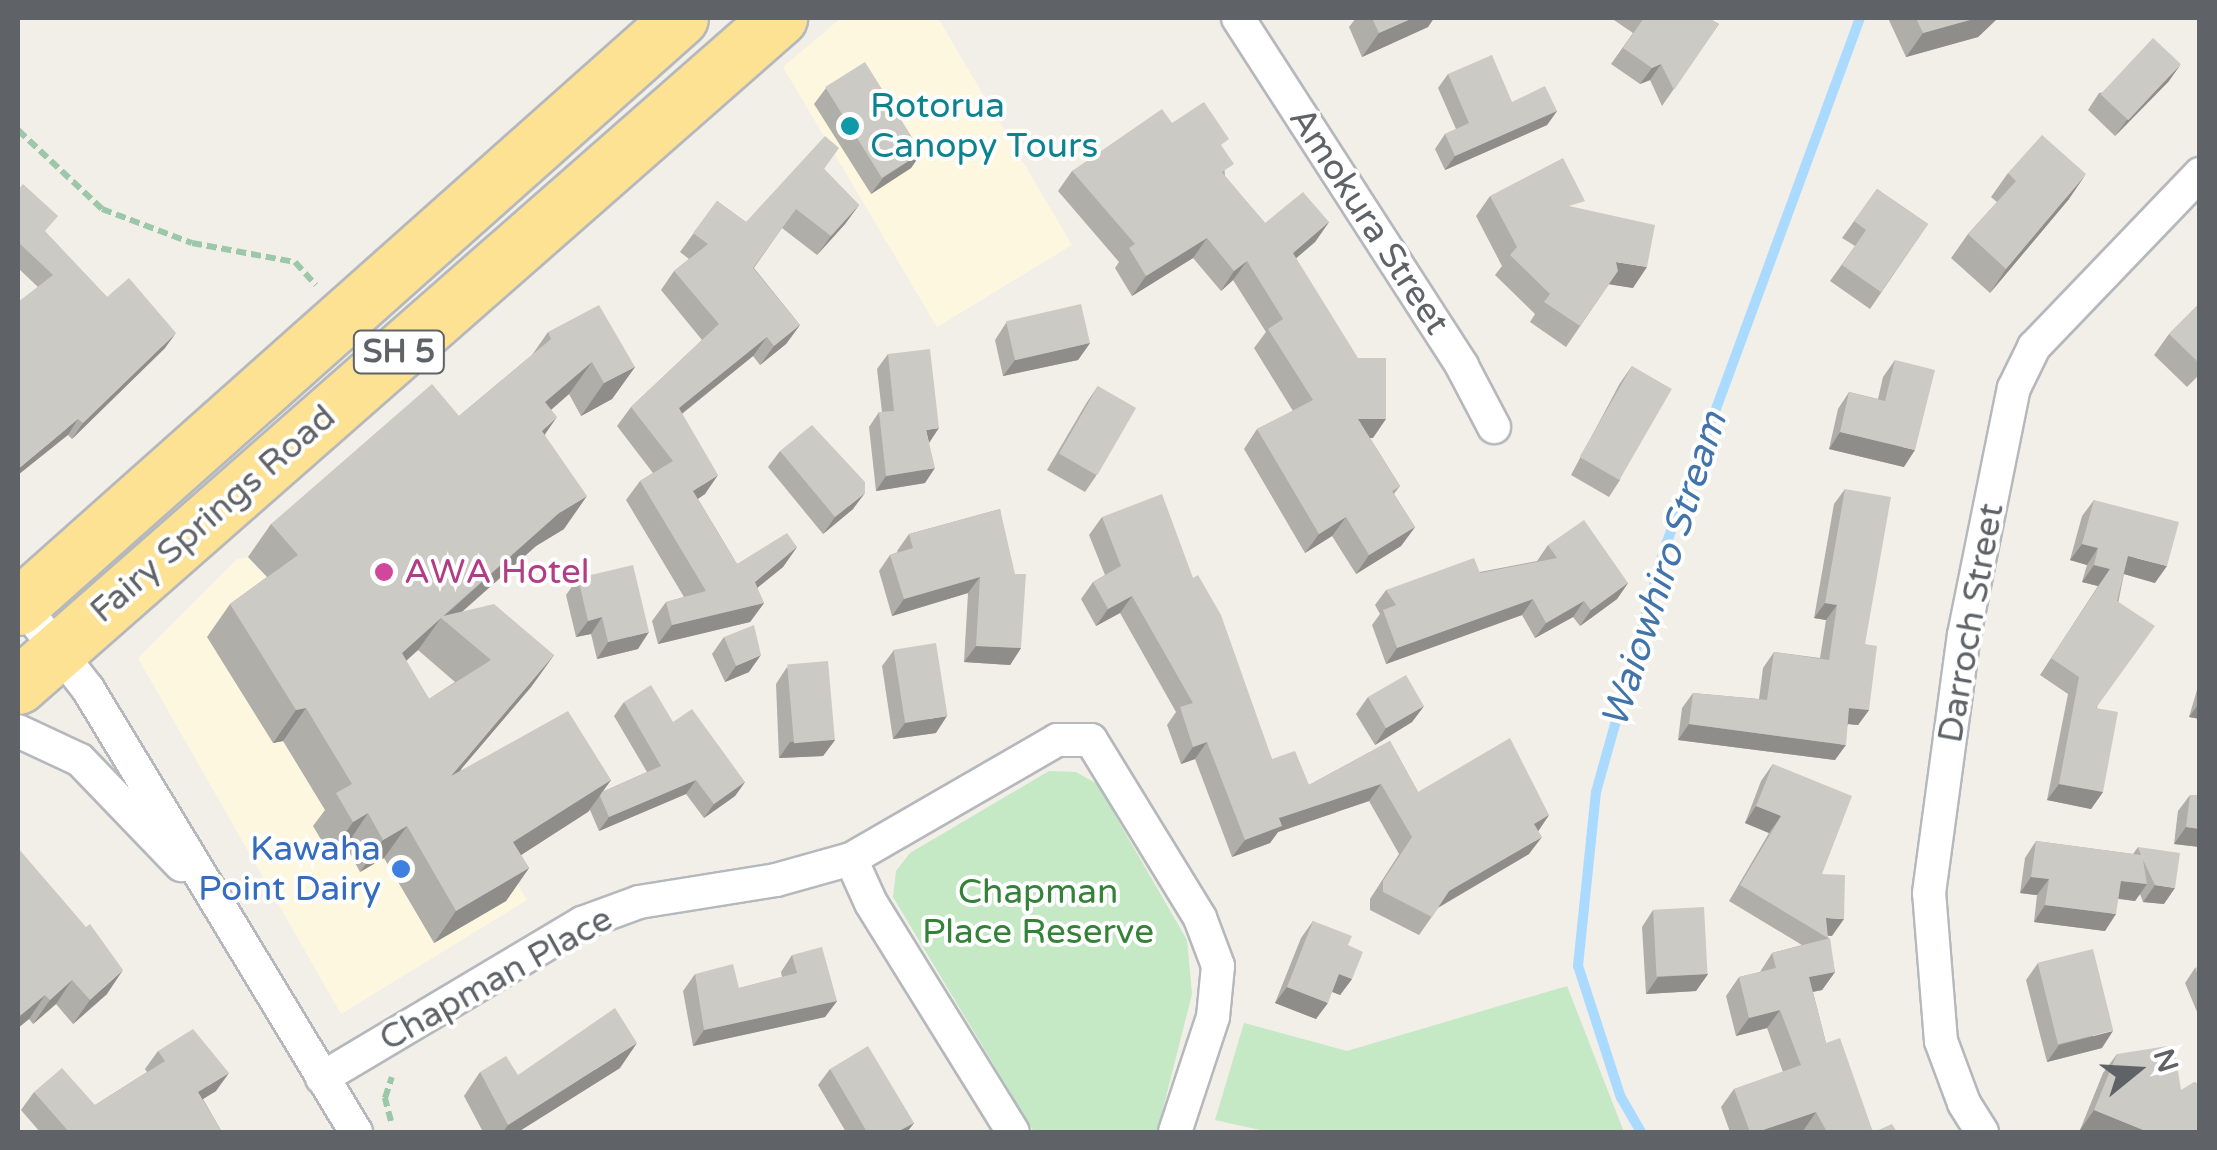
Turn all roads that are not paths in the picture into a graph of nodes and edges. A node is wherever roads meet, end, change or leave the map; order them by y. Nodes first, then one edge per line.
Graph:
1 (680, 18) edge
2 (779, 18) edge
3 (1238, 18) edge
4 (2200, 174) edge
5 (484, 191) junction
6 (545, 225) junction
7 (1494, 427) dead end
8 (19, 605) edge
9 (60, 649) junction
10 (18, 686) edge
11 (18, 730) edge
12 (852, 859) junction
13 (212, 889) junction
14 (322, 1078) junction
15 (356, 1132) edge
16 (1013, 1132) edge
17 (1176, 1132) edge
18 (1982, 1132) edge

1 - 5 highway, Fairy Springs Road / SH 5
2 - 6 highway, Fairy Springs Road / SH 5
3 - 7 street, Amokura Street
4 - 18 street, Darroch Street
5 - 6 highway
5 - 8 highway, Fairy Springs Road / SH 5
6 - 9 highway, Fairy Springs Road / SH 5
8 - 9 street
9 - 10 highway, Fairy Springs Road / SH 5
9 - 13 street
11 - 13 street
12 - 14 street, Chapman Place
12 - 16 street
12 - 17 street, Chapman Place
13 - 14 street
14 - 15 street

